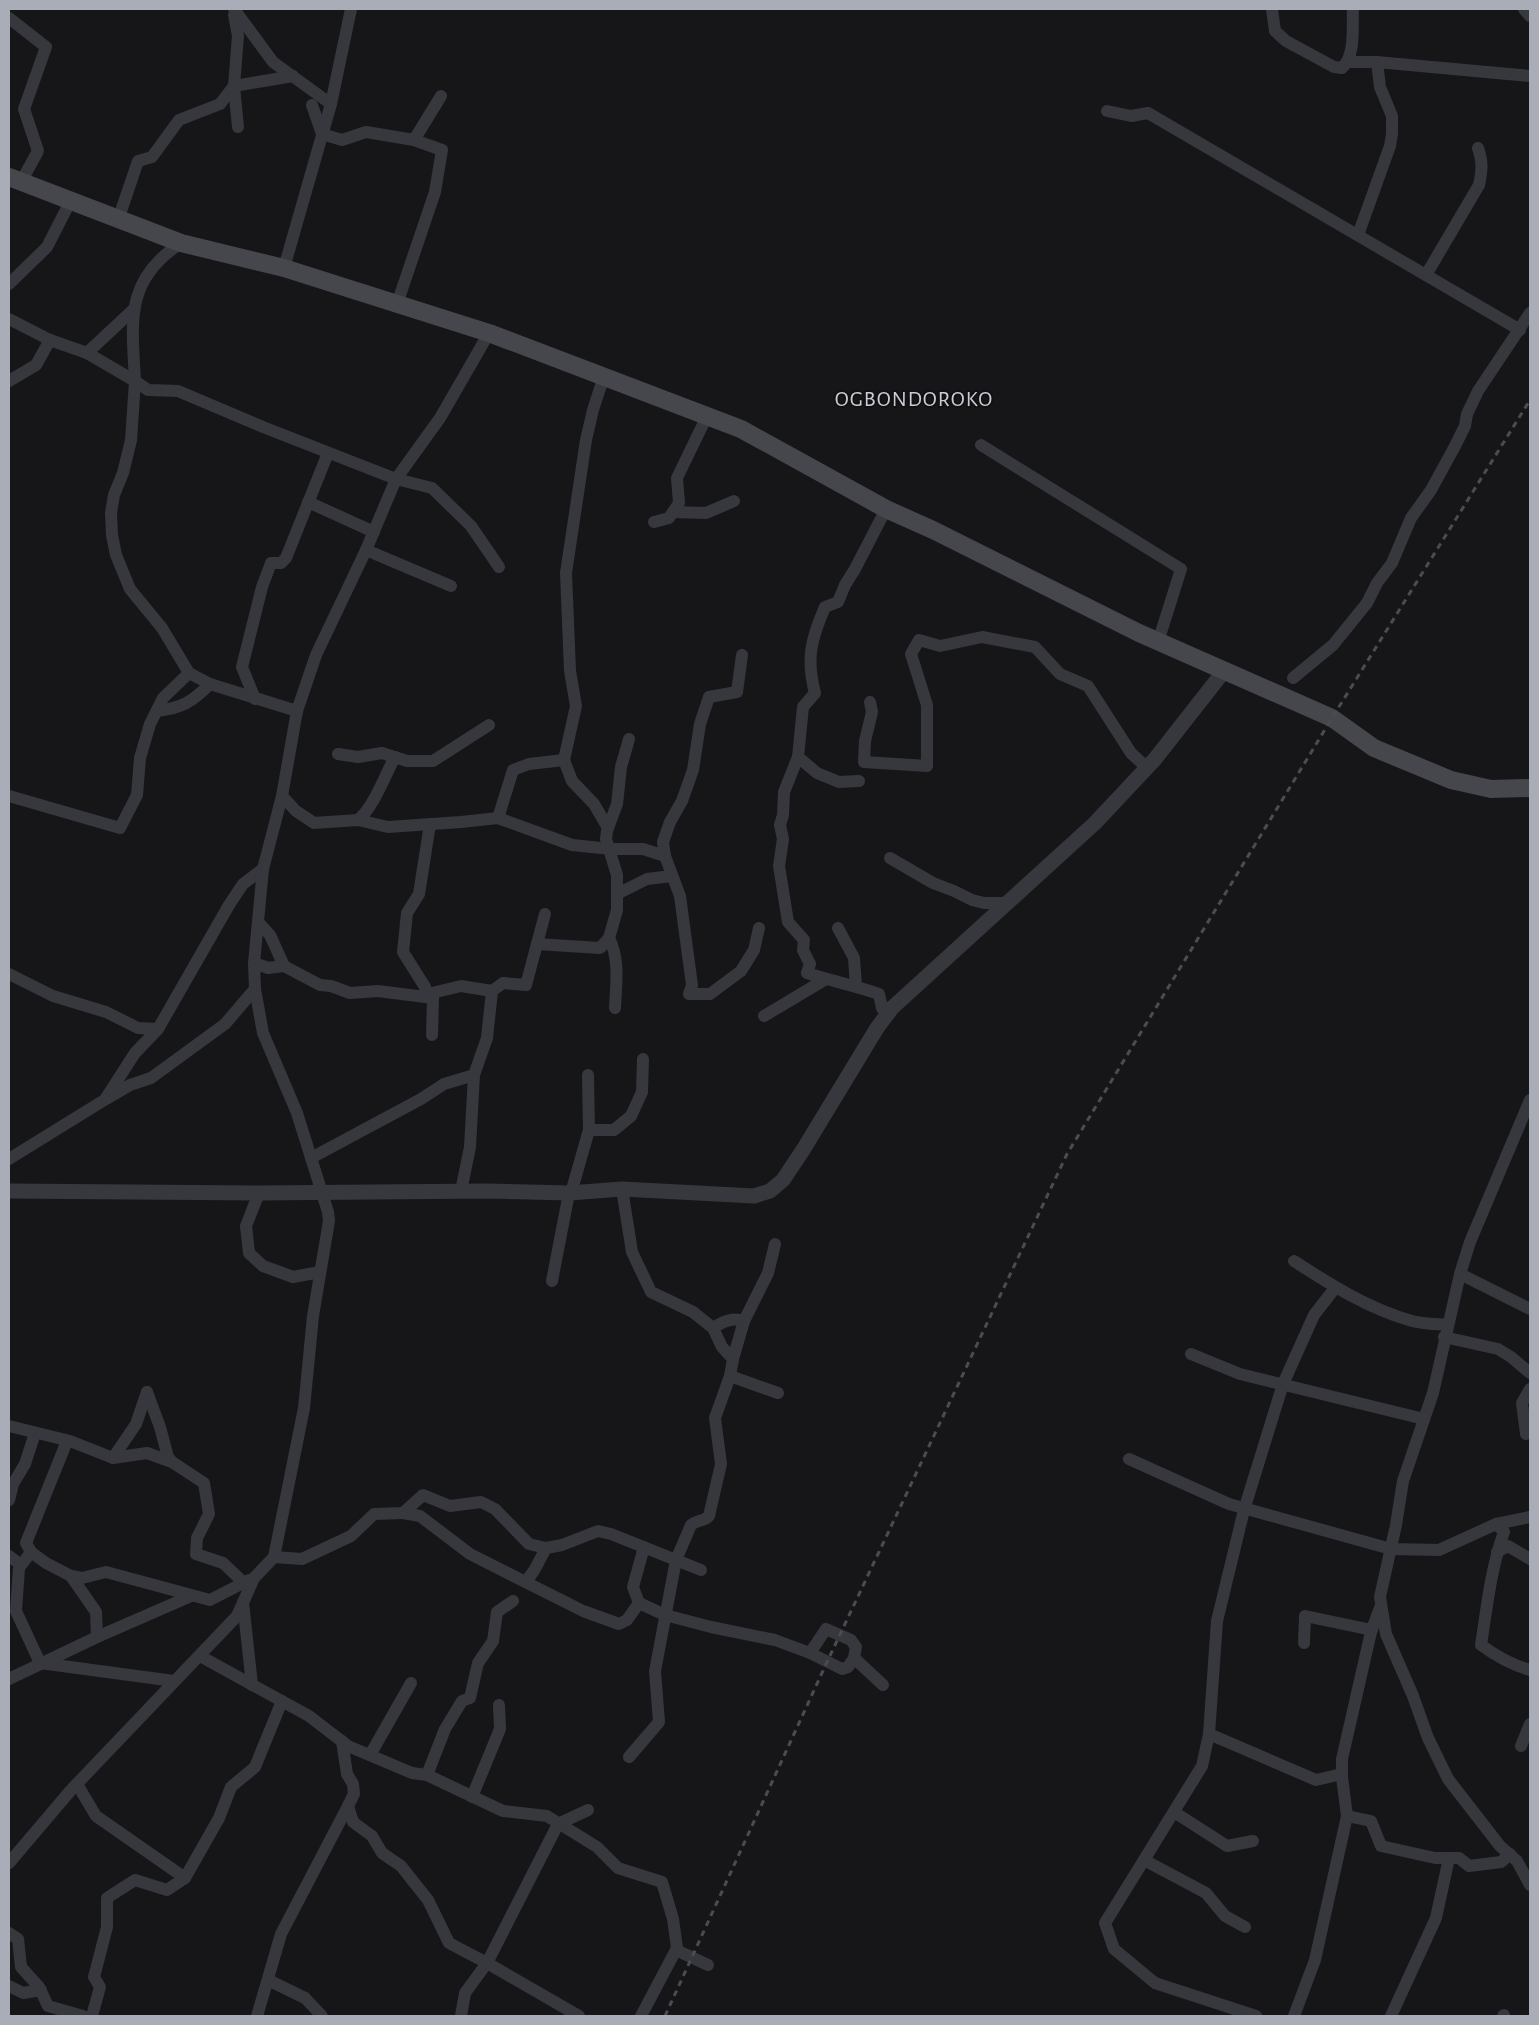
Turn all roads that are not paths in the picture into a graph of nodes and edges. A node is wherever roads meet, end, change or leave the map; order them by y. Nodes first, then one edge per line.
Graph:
1 (233, 9) edge
2 (351, 9) edge
3 (1272, 9) edge
4 (1353, 9) edge
5 (1524, 9) edge
6 (1530, 16) edge
7 (9, 18) edge
8 (1349, 62) junction
9 (1378, 62) junction
10 (293, 76) junction
11 (1530, 76) edge
12 (234, 86) junction
13 (441, 96) dead end
14 (331, 104) junction
15 (312, 105) dead end
16 (1107, 111) dead end
17 (238, 127) dead end
18 (322, 134) junction
19 (414, 140) junction
20 (1478, 148) dead end
21 (15, 180) edge
22 (70, 202) junction
23 (118, 220) junction
24 (1358, 235) junction
25 (181, 243) junction
26 (284, 268) junction
27 (1426, 275) junction
28 (9, 284) edge
29 (397, 304) junction
30 (133, 310) junction
31 (1530, 313) edge
32 (9, 319) edge
33 (1520, 330) junction
34 (489, 333) junction
35 (50, 340) junction
36 (87, 353) junction
37 (604, 376) junction
38 (9, 381) edge
39 (135, 381) junction
40 (707, 416) junction
41 (981, 445) dead end
42 (328, 453) junction
43 (396, 479) junction
44 (734, 501) dead end
45 (308, 502) junction
46 (886, 509) junction
47 (673, 512) junction
48 (654, 522) dead end
49 (374, 532) junction
50 (366, 550) junction
51 (499, 567) dead end
52 (451, 586) dead end
53 (1158, 642) junction
54 (742, 655) dead end
55 (1224, 671) junction
56 (189, 673) junction
57 (1293, 678) dead end
58 (210, 684) junction
59 (195, 699) junction
60 (255, 699) junction
61 (870, 702) dead end
62 (157, 711) junction
63 (297, 711) junction
64 (489, 725) dead end
65 (629, 739) dead end
66 (338, 754) dead end
67 (395, 757) junction
68 (798, 757) junction
69 (564, 760) junction
70 (1147, 768) junction
71 (859, 781) dead end
72 (1530, 788) edge
73 (9, 796) edge
74 (282, 796) junction
75 (498, 818) junction
76 (358, 820) junction
77 (430, 824) junction
78 (608, 828) junction
79 (611, 849) junction
80 (665, 856) junction
81 (890, 858) dead end
82 (263, 869) junction
83 (672, 876) junction
84 (617, 894) junction
85 (1009, 903) junction
86 (545, 914) dead end
87 (258, 923) junction
88 (759, 928) dead end
89 (838, 928) dead end
90 (609, 938) junction
91 (537, 944) junction
92 (254, 963) junction
93 (284, 966) junction
94 (9, 974) edge
95 (826, 979) junction
96 (856, 986) junction
97 (255, 989) junction
98 (492, 991) junction
99 (430, 997) junction
100 (615, 1008) dead end
101 (892, 1008) junction
102 (764, 1016) dead end
103 (158, 1029) junction
104 (432, 1035) dead end
105 (643, 1059) dead end
106 (474, 1075) junction
107 (588, 1075) dead end
108 (106, 1099) junction
109 (1529, 1107) edge
110 (589, 1130) junction
111 (311, 1158) junction
112 (9, 1159) edge
113 (622, 1189) junction
114 (9, 1191) edge
115 (461, 1191) junction
116 (259, 1192) junction
117 (322, 1192) junction
118 (570, 1193) junction
119 (775, 1244) dead end
120 (1294, 1261) dead end
121 (320, 1272) junction
122 (1460, 1274) junction
123 (552, 1281) dead end
124 (1335, 1288) junction
125 (1530, 1309) edge
126 (744, 1321) junction
127 (713, 1328) junction
128 (1446, 1331) junction
129 (1191, 1354) dead end
130 (733, 1359) junction
131 (1530, 1374) edge
132 (730, 1376) junction
133 (1283, 1384) junction
134 (1530, 1389) edge
135 (778, 1393) dead end
136 (1424, 1419) junction
137 (9, 1426) edge
138 (35, 1433) junction
139 (1526, 1434) dead end
140 (67, 1441) junction
141 (113, 1458) junction
142 (1129, 1459) dead end
143 (172, 1462) junction
144 (9, 1500) edge
145 (1245, 1508) junction
146 (403, 1513) junction
147 (1530, 1517) edge
148 (1496, 1524) junction
149 (644, 1547) junction
150 (546, 1548) junction
151 (1391, 1549) junction
152 (31, 1552) junction
153 (1497, 1552) junction
154 (9, 1556) edge
155 (274, 1557) junction
156 (1530, 1559) edge
157 (676, 1560) junction
158 (21, 1565) junction
159 (702, 1570) dead end
160 (71, 1576) junction
161 (249, 1580) junction
162 (526, 1582) junction
163 (191, 1596) junction
164 (243, 1600) junction
165 (513, 1601) dead end
166 (639, 1603) junction
167 (1381, 1605) junction
168 (665, 1615) junction
169 (1372, 1630) junction
170 (97, 1637) junction
171 (1304, 1642) dead end
172 (810, 1654) junction
173 (200, 1656) junction
174 (854, 1658) junction
175 (40, 1663) junction
176 (1530, 1670) edge
177 (9, 1679) edge
178 (174, 1682) junction
179 (411, 1682) dead end
180 (252, 1685) junction
181 (883, 1685) dead end
182 (282, 1701) junction
183 (499, 1705) dead end
184 (1530, 1724) edge
185 (1209, 1734) junction
186 (342, 1741) junction
187 (1521, 1746) dead end
188 (370, 1755) junction
189 (629, 1757) dead end
190 (1342, 1774) junction
191 (427, 1775) junction
192 (77, 1784) junction
193 (472, 1797) junction
194 (348, 1806) junction
195 (588, 1810) dead end
196 (1174, 1812) junction
197 (1347, 1816) junction
198 (558, 1824) junction
199 (1253, 1841) dead end
200 (1510, 1854) junction
201 (1449, 1858) junction
202 (1144, 1860) junction
203 (9, 1863) edge
204 (185, 1878) junction
205 (1530, 1886) edge
206 (1245, 1927) dead end
207 (9, 1933) edge
208 (676, 1950) junction
209 (488, 1963) junction
210 (708, 1965) dead end
211 (268, 1980) junction
212 (9, 1986) edge
213 (41, 1990) junction
214 (83, 2016) edge
215 (92, 2016) edge
216 (257, 2016) edge
217 (322, 2016) edge
218 (461, 2016) edge
219 (578, 2016) edge
220 (641, 2016) edge
221 (1256, 2016) edge
222 (1294, 2016) edge
223 (1392, 2016) edge

1 - 10 street
1 - 12 street
2 - 14 street
3 - 8 street
4 - 8 street
5 - 6 street
7 - 21 street
8 - 9 street
9 - 11 street
9 - 24 street
10 - 12 street
10 - 14 street
12 - 17 street
12 - 23 street
13 - 19 street
14 - 18 street
15 - 18 street
16 - 24 street
18 - 19 street
18 - 26 street
19 - 29 street
20 - 27 street
21 - 22 main road
22 - 23 main road
22 - 28 street
23 - 25 main road
24 - 27 street
25 - 26 main road
25 - 30 street
26 - 29 main road
27 - 33 street
29 - 34 main road
30 - 36 street
30 - 39 street
31 - 33 street
32 - 35 street
33 - 57 street
34 - 37 main road
34 - 43 street
35 - 36 street
35 - 38 street
36 - 39 street
37 - 40 main road
37 - 69 street
39 - 42 street
39 - 56 street
40 - 46 main road
40 - 47 street
41 - 53 street
42 - 43 street
42 - 45 street
43 - 49 street
43 - 51 street
44 - 47 street
45 - 49 street
45 - 60 street
46 - 53 main road
46 - 68 street
47 - 48 street
49 - 50 street
50 - 52 street
50 - 63 street
53 - 55 main road
54 - 80 street
55 - 70 street
55 - 72 main road
56 - 58 street
56 - 59 street
56 - 62 street
58 - 59 street
58 - 60 street
59 - 62 street
60 - 63 street
61 - 70 street
62 - 73 street
63 - 74 street
64 - 67 street
65 - 78 street
66 - 67 street
67 - 76 street
68 - 71 street
68 - 95 street
69 - 75 street
69 - 78 street
70 - 85 street
74 - 76 street
74 - 82 street
75 - 77 street
75 - 79 street
76 - 77 street
77 - 99 street
78 - 79 street
79 - 80 street
79 - 84 street
80 - 83 street
81 - 85 street
82 - 87 street
82 - 103 street
83 - 84 street
83 - 88 street
84 - 90 street
85 - 101 street
86 - 91 street
87 - 92 street
87 - 93 street
89 - 96 street
90 - 91 street
90 - 100 street
91 - 98 street
92 - 93 street
92 - 97 street
93 - 99 street
94 - 103 street
95 - 96 street
95 - 102 street
96 - 101 street
97 - 108 street
97 - 111 street
98 - 99 street
98 - 106 street
99 - 104 street
101 - 113 street
103 - 108 street
105 - 110 street
106 - 111 street
106 - 115 street
107 - 110 street
108 - 112 street
109 - 122 street
110 - 118 street
111 - 117 street
113 - 118 street
113 - 127 street
114 - 116 street
115 - 117 street
115 - 118 street
116 - 117 street
116 - 121 street
117 - 121 street
118 - 123 street
119 - 126 street
120 - 124 street
121 - 155 street
122 - 125 street
122 - 128 street
124 - 128 street
124 - 133 street
126 - 127 street
126 - 130 street
127 - 130 street
128 - 131 street
128 - 136 street
129 - 133 street
130 - 132 street
132 - 135 street
132 - 157 street
133 - 136 street
133 - 145 street
134 - 139 street
136 - 151 street
137 - 138 street
138 - 140 street
138 - 144 street
140 - 141 street
140 - 152 street
141 - 143 street
141 - 143 street
142 - 145 street
143 - 161 street
145 - 151 street
145 - 185 street
146 - 150 street
146 - 155 street
146 - 162 street
147 - 148 street
148 - 151 street
148 - 153 street
149 - 150 street
149 - 157 street
149 - 166 street
150 - 162 street
151 - 167 street
152 - 158 street
152 - 160 street
153 - 156 street
153 - 176 street
154 - 158 street
155 - 161 street
157 - 159 street
157 - 168 street
158 - 175 street
160 - 163 street
160 - 170 street
161 - 163 street
161 - 164 street
162 - 166 street
163 - 170 street
164 - 173 street
164 - 180 street
165 - 191 street
166 - 168 street
167 - 169 street
167 - 200 street
168 - 172 street
168 - 189 street
169 - 171 street
169 - 190 street
170 - 175 street
172 - 174 street
172 - 174 street
173 - 178 street
173 - 180 street
174 - 181 street
175 - 177 street
175 - 178 street
178 - 192 street
179 - 188 street
180 - 182 street
182 - 186 street
182 - 204 street
183 - 193 street
184 - 187 street
185 - 190 street
185 - 196 street
186 - 188 street
186 - 194 street
188 - 191 street
190 - 197 street
191 - 193 street
192 - 203 street
192 - 204 street
193 - 198 street
194 - 209 street
194 - 211 street
195 - 198 street
196 - 199 street
196 - 202 street
197 - 201 street
197 - 222 street
198 - 208 street
198 - 209 street
200 - 201 street
200 - 205 street
201 - 223 street
202 - 206 street
202 - 221 street
204 - 215 street
207 - 213 street
208 - 210 street
208 - 220 street
209 - 218 street
209 - 219 street
211 - 216 street
211 - 217 street
212 - 213 street
213 - 214 street

